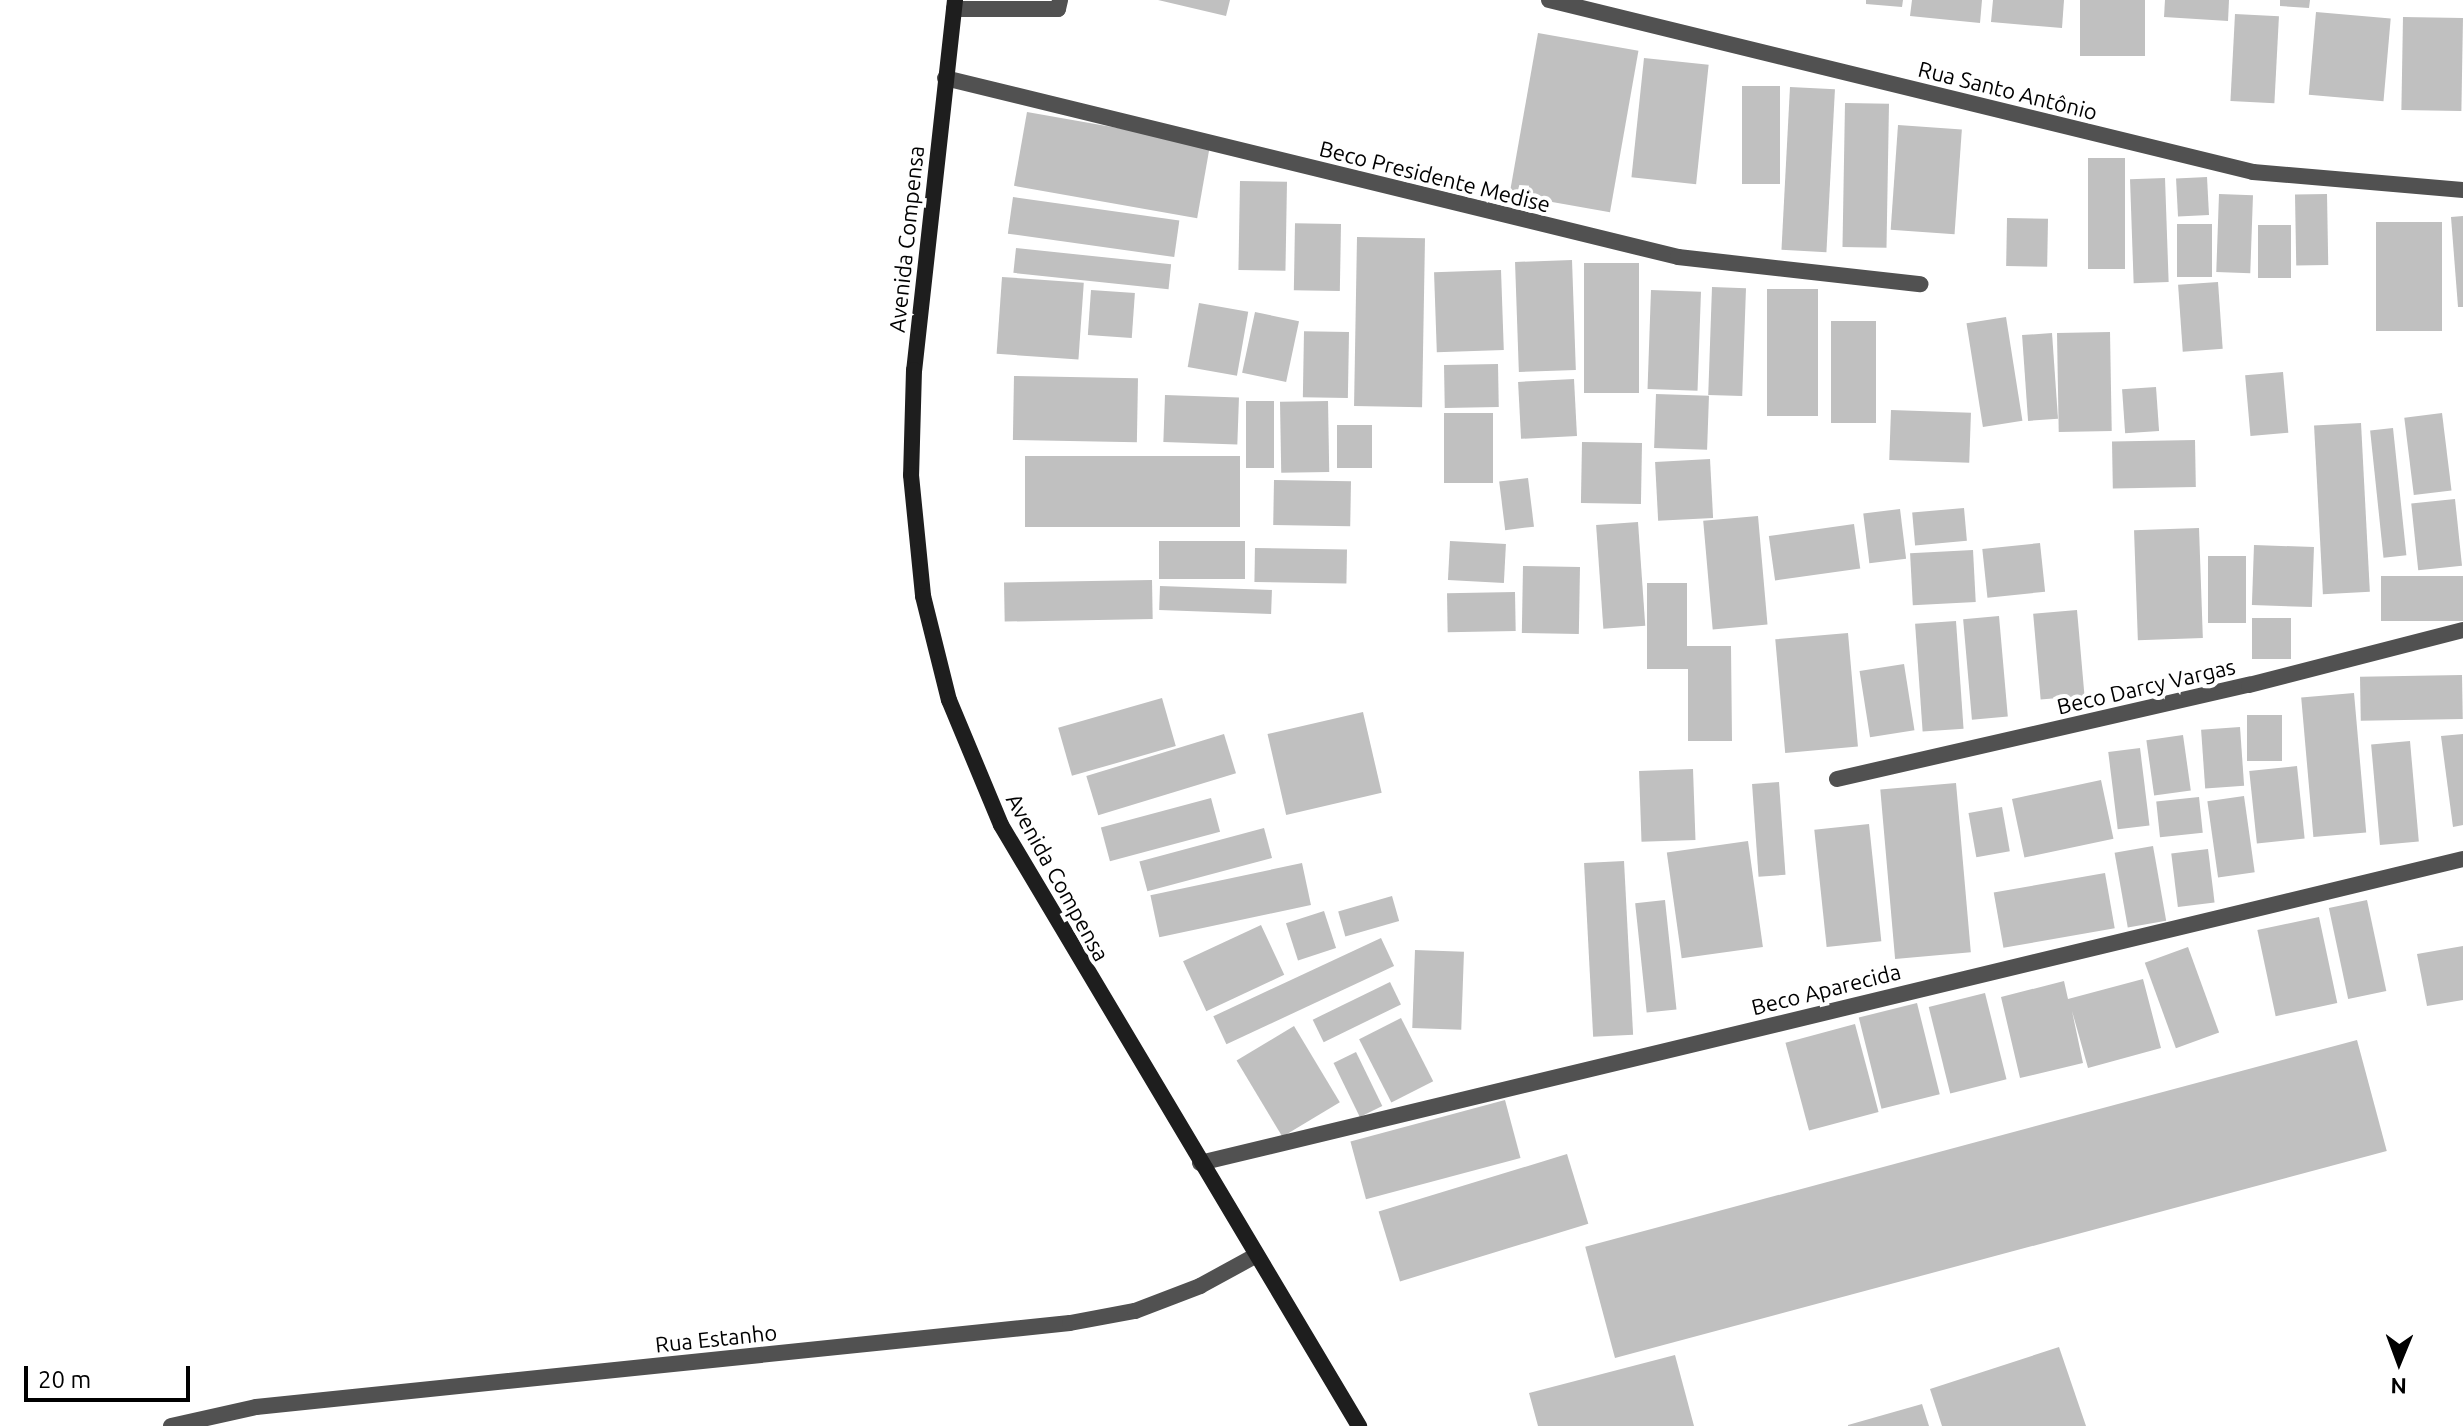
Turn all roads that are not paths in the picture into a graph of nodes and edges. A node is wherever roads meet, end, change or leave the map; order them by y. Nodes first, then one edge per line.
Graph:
1 (1060, 0) edge
2 (1549, 0) edge
3 (954, 4) edge
4 (945, 78) junction
5 (2463, 190) edge
6 (1920, 284) dead end
7 (2463, 630) edge
8 (1837, 779) dead end
9 (2463, 859) edge
10 (1200, 1163) junction
11 (1255, 1256) junction
12 (171, 1426) edge
13 (1359, 1426) edge

1 - 3 street
2 - 5 street, Rua Santo Antônio
3 - 4 street, Avenida Compensa
4 - 6 street, Beco Presidente Medise
4 - 10 street, Avenida Compensa
7 - 8 street, Beco Darcy Vargas
9 - 10 street, Beco Aparecida
10 - 11 street, Avenida Compensa
11 - 12 street, Rua Estanho
11 - 13 street, Avenida Compensa

